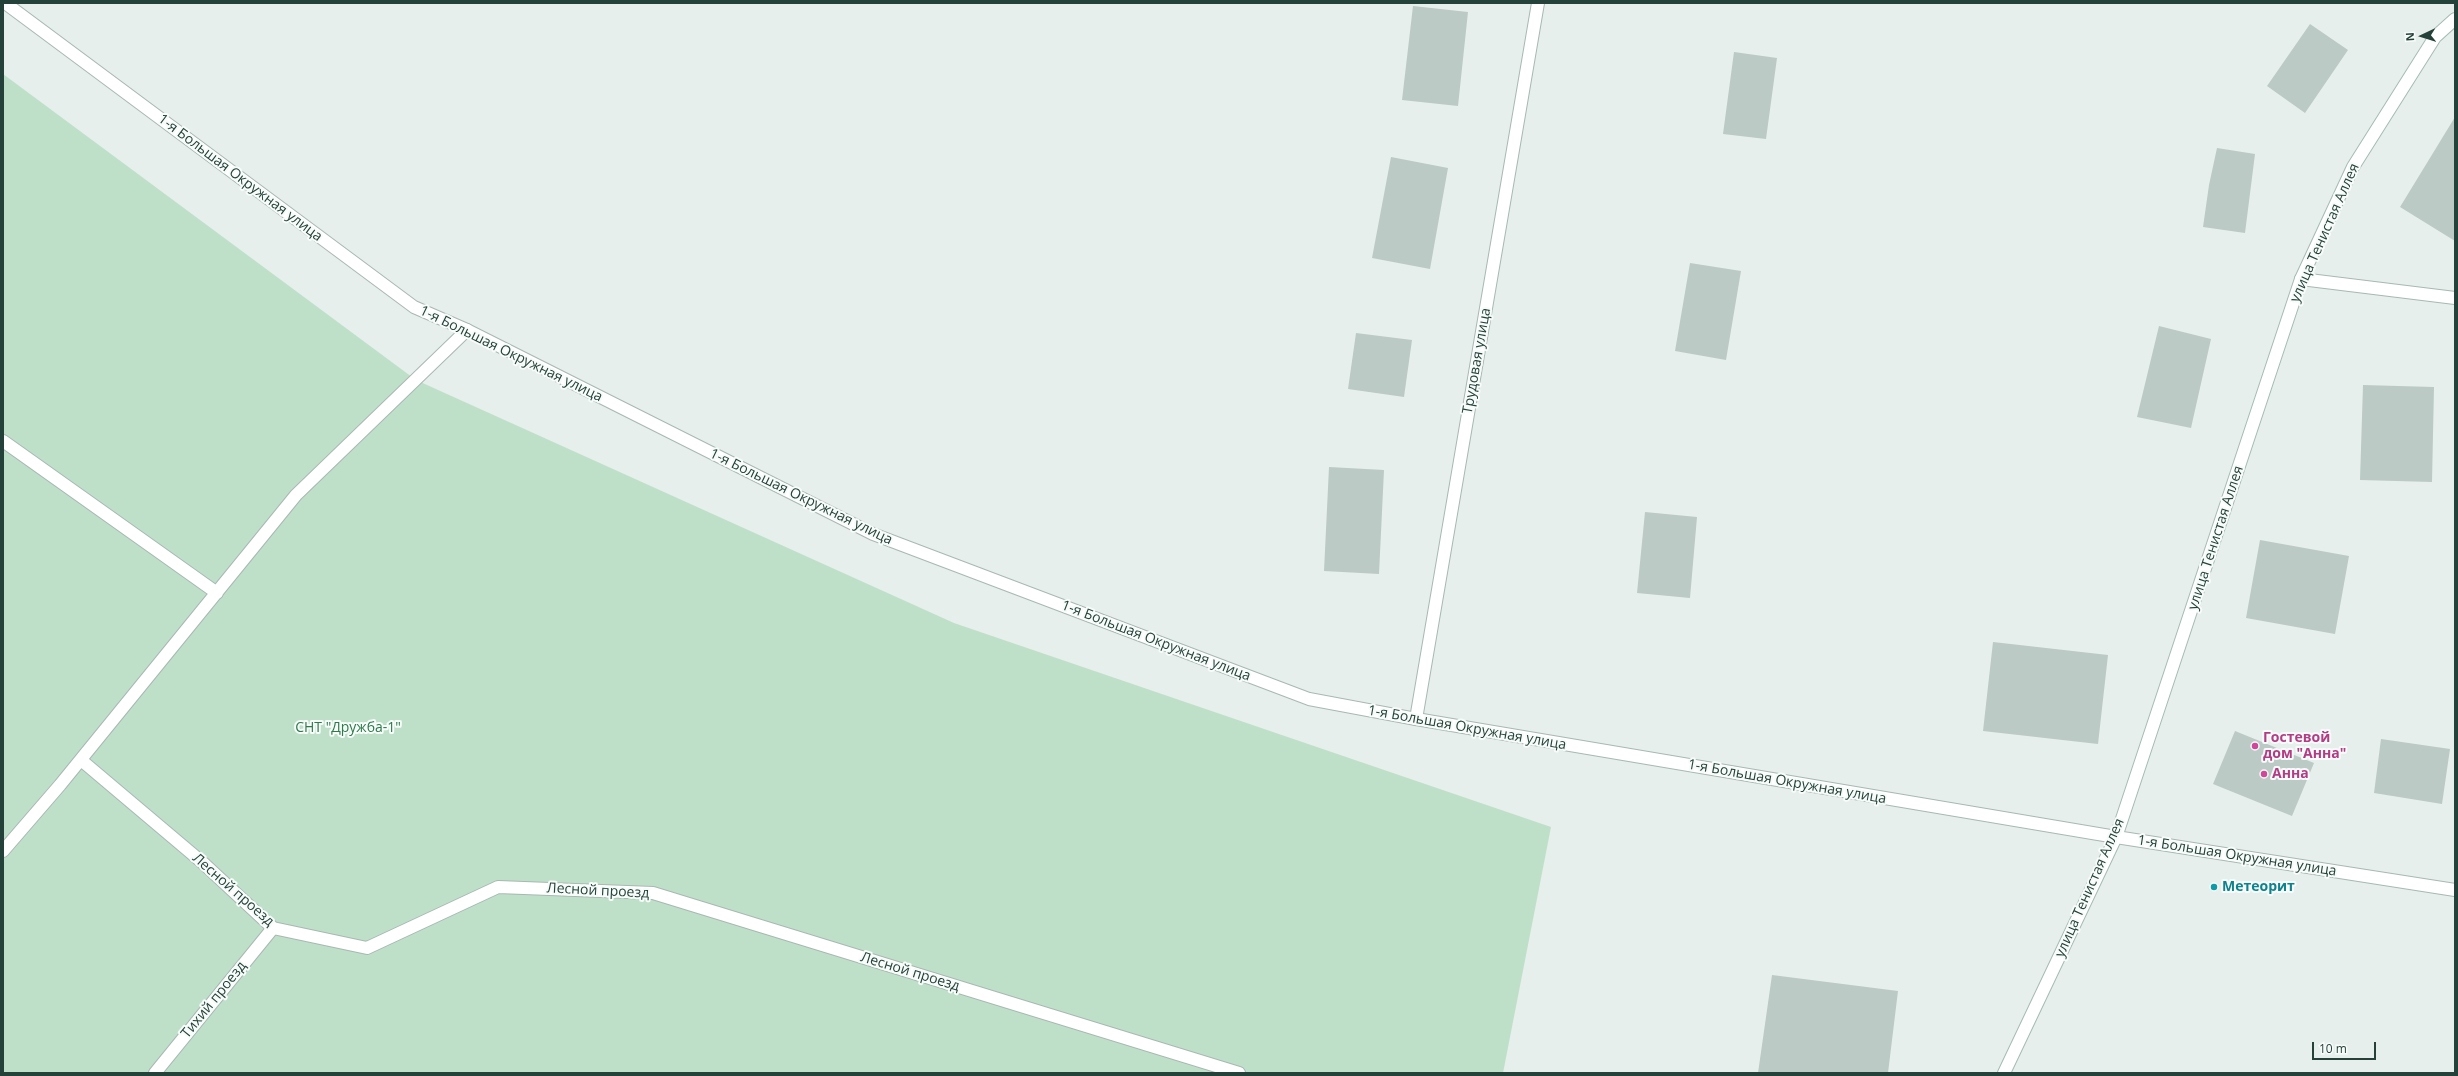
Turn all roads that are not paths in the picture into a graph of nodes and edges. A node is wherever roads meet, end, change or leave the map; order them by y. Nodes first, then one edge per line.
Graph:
1 (5, 3) edge
2 (1538, 3) edge
3 (2455, 19) edge
4 (2302, 280) junction
5 (2455, 298) edge
6 (467, 330) junction
7 (3, 442) edge
8 (217, 593) junction
9 (1416, 720) junction
10 (81, 760) junction
11 (2116, 837) junction
12 (3, 851) edge
13 (2455, 890) edge
14 (273, 928) junction
15 (155, 1073) edge
16 (1239, 1073) edge
17 (2004, 1073) edge

1 - 6 street, 1-я Большая Окружная улица
2 - 9 street, Трудовая улица
3 - 4 street, улица Тенистая Аллея
4 - 5 street
4 - 11 street, улица Тенистая Аллея
6 - 8 street
6 - 9 street, 1-я Большая Окружная улица
7 - 8 street
8 - 10 street
9 - 11 street, 1-я Большая Окружная улица
10 - 12 street
10 - 14 street, Лесной проезд
11 - 13 street, 1-я Большая Окружная улица
11 - 17 street, улица Тенистая Аллея
14 - 15 street, Тихий проезд
14 - 16 street, Лесной проезд

